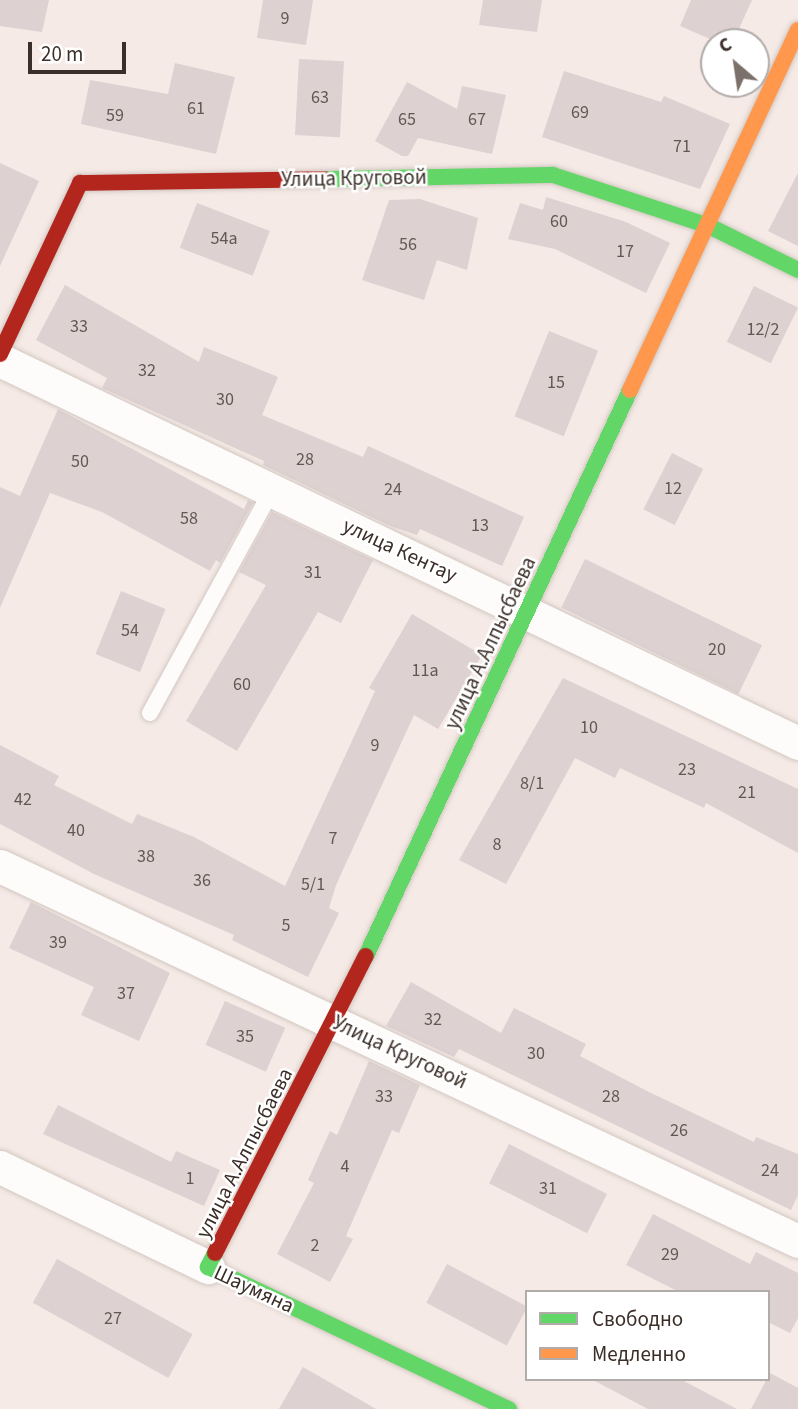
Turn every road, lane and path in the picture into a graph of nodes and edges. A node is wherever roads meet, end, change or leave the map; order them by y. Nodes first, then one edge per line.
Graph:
1 (798, 30) edge
2 (709, 226) junction
3 (798, 270) edge
4 (0, 354) edge
5 (0, 360) edge
6 (272, 490) junction
7 (528, 611) junction
8 (150, 713) dead end
9 (798, 743) edge
10 (0, 866) edge
11 (335, 1022) junction
12 (0, 1167) edge
13 (796, 1234) edge
14 (208, 1267) junction
15 (509, 1409) edge

1 - 2 street, улица А.Алпысбаева
2 - 3 street, Улица Круговой
2 - 4 street, Улица Круговой
2 - 7 street, улица А.Алпысбаева
5 - 6 street, улица Кентау
6 - 7 street, улица Кентау
6 - 8 lane
7 - 9 street, улица Кентау
7 - 11 street, улица А.Алпысбаева
10 - 11 street, Улица Круговой
11 - 13 street, Улица Круговой
11 - 14 street, улица А.Алпысбаева
12 - 14 street, Шаумяна
14 - 15 street, Шаумяна

